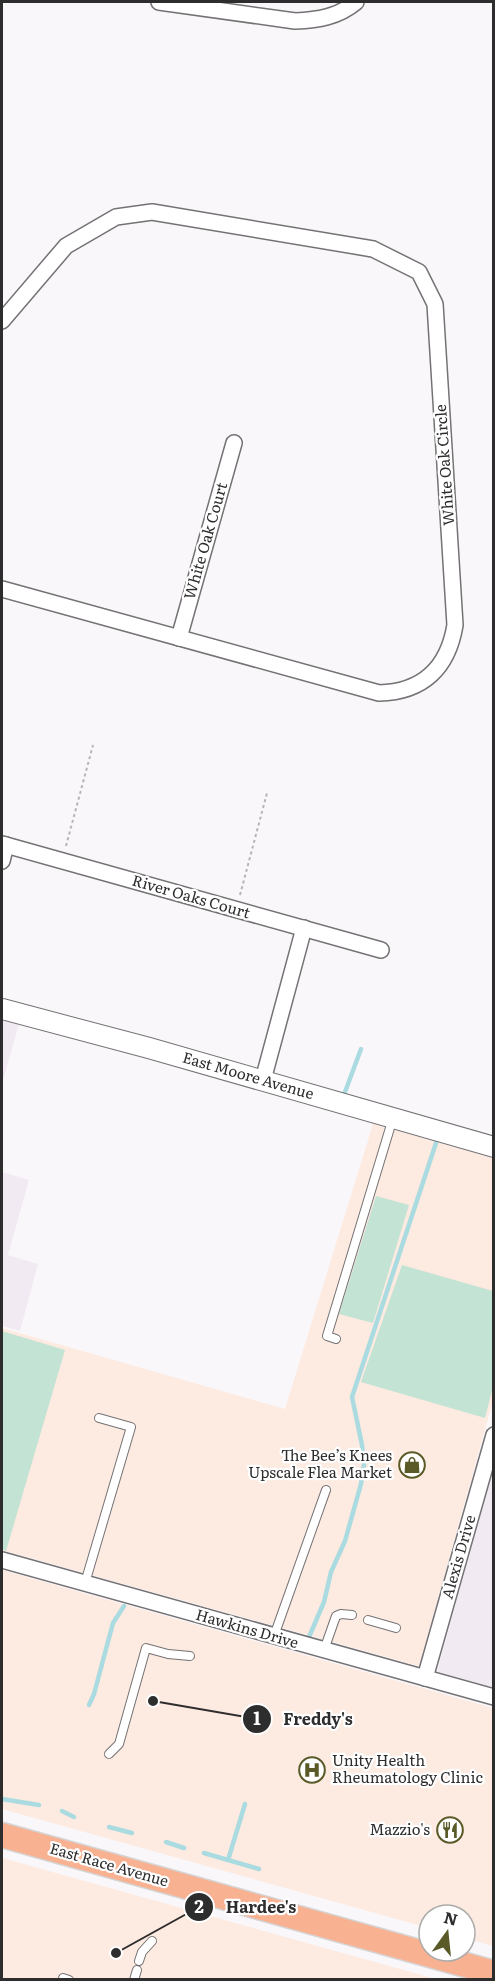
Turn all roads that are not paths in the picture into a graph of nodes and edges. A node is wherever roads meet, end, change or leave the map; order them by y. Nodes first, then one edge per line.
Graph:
1 (159, 2) edge
2 (356, 2) edge
3 (2, 321) edge
4 (234, 443) dead end
5 (2, 589) edge
6 (179, 639) junction
7 (4, 845) edge
8 (2, 861) edge
9 (304, 928) junction
10 (381, 950) dead end
11 (2, 1009) edge
12 (263, 1080) junction
13 (394, 1117) junction
14 (494, 1147) edge
15 (336, 1339) dead end
16 (99, 1418) dead end
17 (494, 1435) edge
18 (326, 1490) dead end
19 (2, 1560) edge
20 (85, 1583) junction
21 (352, 1615) dead end
22 (368, 1620) dead end
23 (396, 1628) dead end
24 (274, 1636) junction
25 (324, 1650) junction
26 (190, 1656) dead end
27 (425, 1678) junction
28 (494, 1697) edge
29 (109, 1754) dead end
30 (2, 1835) edge
31 (152, 1941) dead end
32 (139, 1961) dead end
33 (137, 1970) dead end
34 (494, 1973) edge
35 (134, 1980) edge

1 - 2 street
3 - 6 street, White Oak Circle
4 - 6 street, White Oak Court
5 - 6 street, White Oak Circle
7 - 8 street
7 - 9 street, River Oaks Court
9 - 10 street, River Oaks Court
9 - 12 street
11 - 12 street, East Moore Avenue
12 - 13 street, East Moore Avenue
13 - 14 street, East Moore Avenue
13 - 15 lane
16 - 20 lane
17 - 27 street, Alexis Drive
18 - 24 lane
19 - 20 street, Hawkins Drive
20 - 24 street, Hawkins Drive
21 - 25 lane
22 - 23 lane
24 - 25 street, Hawkins Drive
25 - 27 street, Hawkins Drive
26 - 29 lane
27 - 28 street, Hawkins Drive
30 - 34 main road, East Race Avenue
31 - 32 lane
33 - 35 lane

